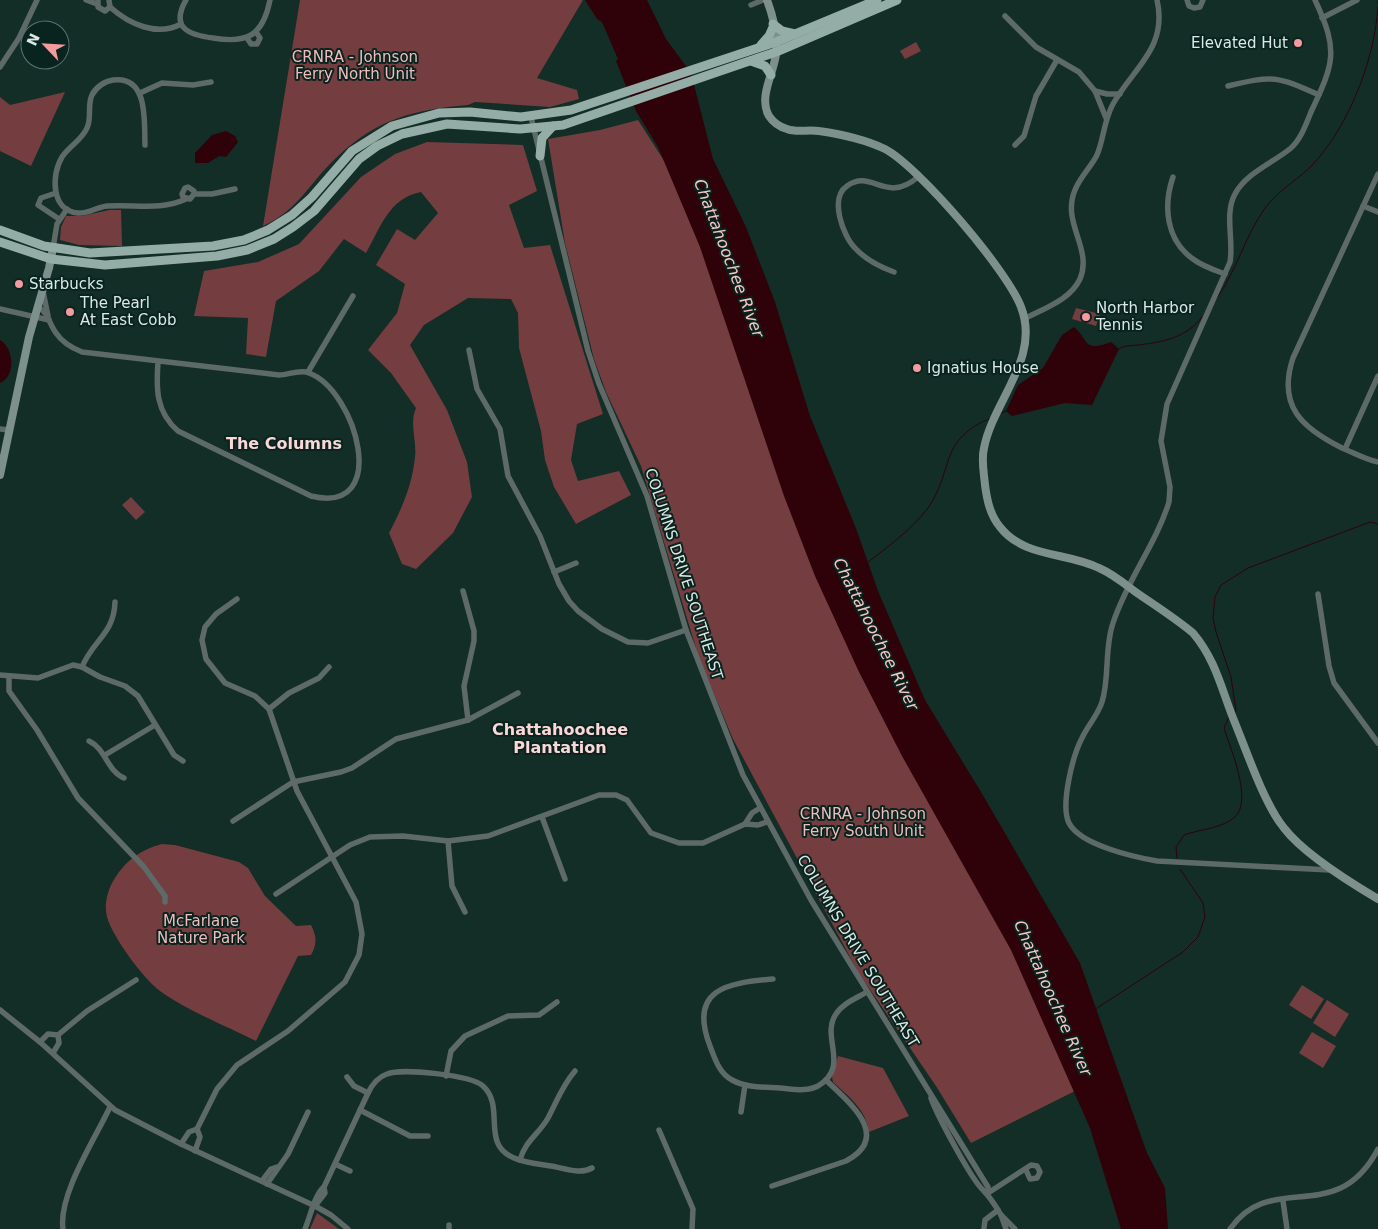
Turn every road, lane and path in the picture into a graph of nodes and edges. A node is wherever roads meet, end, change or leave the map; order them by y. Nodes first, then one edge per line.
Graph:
1 (37, 0) edge
2 (86, 0) edge
3 (109, 0) edge
4 (186, 0) edge
5 (270, 0) edge
6 (763, 0) edge
7 (767, 0) edge
8 (877, 0) edge
9 (897, 0) edge
10 (1157, 0) edge
11 (1187, 0) edge
12 (1202, 0) edge
13 (1315, 0) edge
14 (1357, 0) edge
15 (98, 2) edge
16 (751, 5) dead end
17 (110, 7) junction
18 (1005, 16) dead end
19 (1322, 18) junction
20 (181, 24) junction
21 (774, 24) junction
22 (256, 32) junction
23 (796, 34) junction
24 (247, 38) junction
25 (776, 42) junction
26 (759, 47) junction
27 (776, 52) junction
28 (751, 60) junction
29 (1057, 60) junction
30 (0, 66) edge
31 (771, 76) junction
32 (211, 82) dead end
33 (1228, 86) dead end
34 (1095, 92) junction
35 (140, 93) junction
36 (1120, 94) junction
37 (1319, 94) junction
38 (531, 117) junction
39 (1106, 118) junction
40 (553, 126) junction
41 (532, 128) junction
42 (145, 145) dead end
43 (1015, 146) dead end
44 (540, 156) junction
45 (1378, 174) edge
46 (918, 176) junction
47 (1173, 177) dead end
48 (235, 189) dead end
49 (56, 194) junction
50 (194, 194) junction
51 (186, 199) junction
52 (1363, 206) junction
53 (67, 209) junction
54 (1378, 212) edge
55 (59, 219) junction
56 (0, 230) edge
57 (0, 242) edge
58 (53, 248) junction
59 (51, 259) junction
60 (894, 272) dead end
61 (1225, 274) junction
62 (43, 289) junction
63 (353, 296) dead end
64 (37, 307) junction
65 (0, 310) edge
66 (34, 318) junction
67 (1026, 318) junction
68 (49, 319) junction
69 (469, 350) dead end
70 (158, 362) junction
71 (308, 372) junction
72 (1378, 376) edge
73 (0, 430) edge
74 (6, 435) edge
75 (1345, 449) junction
76 (1378, 462) edge
77 (0, 475) edge
78 (576, 563) dead end
79 (554, 572) junction
80 (1128, 587) junction
81 (463, 591) dead end
82 (1318, 594) dead end
83 (237, 599) dead end
84 (115, 602) dead end
85 (199, 624) dead end
86 (205, 627) junction
87 (686, 630) junction
88 (82, 666) junction
89 (329, 667) dead end
90 (0, 675) edge
91 (9, 676) junction
92 (518, 693) dead end
93 (269, 709) junction
94 (468, 720) junction
95 (155, 725) junction
96 (89, 740) dead end
97 (1378, 743) edge
98 (105, 755) junction
99 (183, 761) dead end
100 (124, 778) dead end
101 (293, 782) junction
102 (760, 808) junction
103 (542, 817) junction
104 (233, 821) dead end
105 (767, 822) junction
106 (746, 824) junction
107 (448, 841) junction
108 (332, 858) junction
109 (1338, 872) junction
110 (565, 878) dead end
111 (276, 894) dead end
112 (1378, 899) edge
113 (165, 902) dead end
114 (465, 912) dead end
115 (773, 979) dead end
116 (136, 980) dead end
117 (868, 992) junction
118 (557, 1002) dead end
119 (0, 1010) edge
120 (58, 1035) junction
121 (40, 1042) junction
122 (53, 1053) junction
123 (575, 1071) dead end
124 (446, 1076) junction
125 (347, 1077) dead end
126 (826, 1080) junction
127 (745, 1085) junction
128 (368, 1092) junction
129 (110, 1107) junction
130 (360, 1110) junction
131 (308, 1112) dead end
132 (741, 1112) dead end
133 (197, 1129) junction
134 (658, 1130) dead end
135 (428, 1136) dead end
136 (181, 1144) junction
137 (1378, 1149) edge
138 (195, 1151) junction
139 (520, 1160) junction
140 (335, 1164) junction
141 (592, 1168) dead end
142 (1026, 1170) dead end
143 (350, 1171) dead end
144 (264, 1183) junction
145 (772, 1186) dead end
146 (988, 1193) junction
147 (1283, 1201) junction
148 (315, 1206) junction
149 (1000, 1212) junction
150 (1003, 1228) edge
151 (64, 1229) edge
152 (305, 1229) edge
153 (348, 1229) edge
154 (692, 1229) edge
155 (984, 1229) edge
156 (1015, 1229) edge
157 (1230, 1229) edge
158 (1286, 1229) edge

1 - 30 street
2 - 15 street
3 - 17 street
4 - 20 street
5 - 22 street
6 - 16 street
7 - 21 street
8 - 23 main road
9 - 27 main road
10 - 36 street
11 - 12 street
13 - 19 street
14 - 19 street
15 - 17 street
17 - 20 street
18 - 29 street
19 - 37 street
20 - 24 street
21 - 23 main road
21 - 25 street
21 - 26 main road
22 - 24 street
22 - 24 street
23 - 25 main road
25 - 26 main road
25 - 27 street
26 - 38 main road
27 - 28 main road
27 - 31 street
28 - 31 main road
28 - 40 main road
29 - 34 street
29 - 43 street
31 - 46 street
32 - 35 street
33 - 37 street
34 - 36 street
34 - 39 street
35 - 42 street
35 - 49 street
36 - 39 street
37 - 61 street
38 - 41 street, COLUMNS DRIVE SOUTHEAST
38 - 58 main road
39 - 67 street
40 - 41 main road
40 - 44 main road
41 - 44 street, COLUMNS DRIVE SOUTHEAST
41 - 59 main road
44 - 87 street, COLUMNS DRIVE SOUTHEAST
45 - 52 street
46 - 60 street
46 - 67 street
47 - 61 street
48 - 50 street
49 - 53 street
49 - 55 street
50 - 51 street
50 - 51 street
51 - 53 street
52 - 54 street
52 - 75 street
53 - 55 street
55 - 58 street
56 - 58 main road
57 - 59 main road
58 - 59 street
59 - 62 street
61 - 80 street
62 - 64 street
62 - 68 street
63 - 71 street
64 - 66 street
64 - 68 street
65 - 66 street
66 - 68 street
66 - 74 street
67 - 80 street
68 - 70 street
69 - 79 street
70 - 71 street
70 - 71 street
72 - 75 street
73 - 74 street
74 - 77 street
75 - 76 street
78 - 79 street
79 - 87 street
80 - 109 street
80 - 109 street
81 - 94 street
82 - 97 street
83 - 86 street
84 - 88 street
85 - 86 street
86 - 93 street
87 - 102 street, COLUMNS DRIVE SOUTHEAST
88 - 91 street
88 - 95 street
89 - 93 street
90 - 91 street
91 - 113 street
92 - 94 street
93 - 101 street
94 - 101 street
95 - 98 street
95 - 99 street
96 - 98 street
98 - 100 street
101 - 104 street
101 - 108 street
102 - 105 street, COLUMNS DRIVE SOUTHEAST
102 - 106 street
103 - 106 street
103 - 107 street
103 - 110 street
105 - 106 street
105 - 117 street, COLUMNS DRIVE SOUTHEAST
107 - 108 street
107 - 114 street
108 - 111 street
108 - 133 street
109 - 112 street
115 - 127 street
116 - 120 street
117 - 126 street
117 - 146 street, COLUMNS DRIVE SOUTHEAST
118 - 124 street
119 - 121 street
120 - 121 street
120 - 122 street
121 - 122 street
122 - 129 street
123 - 139 street
124 - 128 street
124 - 139 street
125 - 128 street
126 - 127 street
126 - 145 street
127 - 132 street
128 - 130 street
129 - 136 street
129 - 151 street
130 - 135 street
130 - 140 street
131 - 144 street
133 - 136 street
133 - 138 street
134 - 154 street
136 - 138 street
137 - 147 street
138 - 144 street
139 - 141 street
140 - 143 street
140 - 148 street
142 - 146 street
144 - 148 street
146 - 149 street, COLUMNS DRIVE SOUTHEAST
147 - 157 street
147 - 158 street
148 - 152 street
148 - 153 street
149 - 150 street, COLUMNS DRIVE SOUTHEAST
149 - 155 street
149 - 156 street, COLUMNS DRIVE SOUTHEAST

